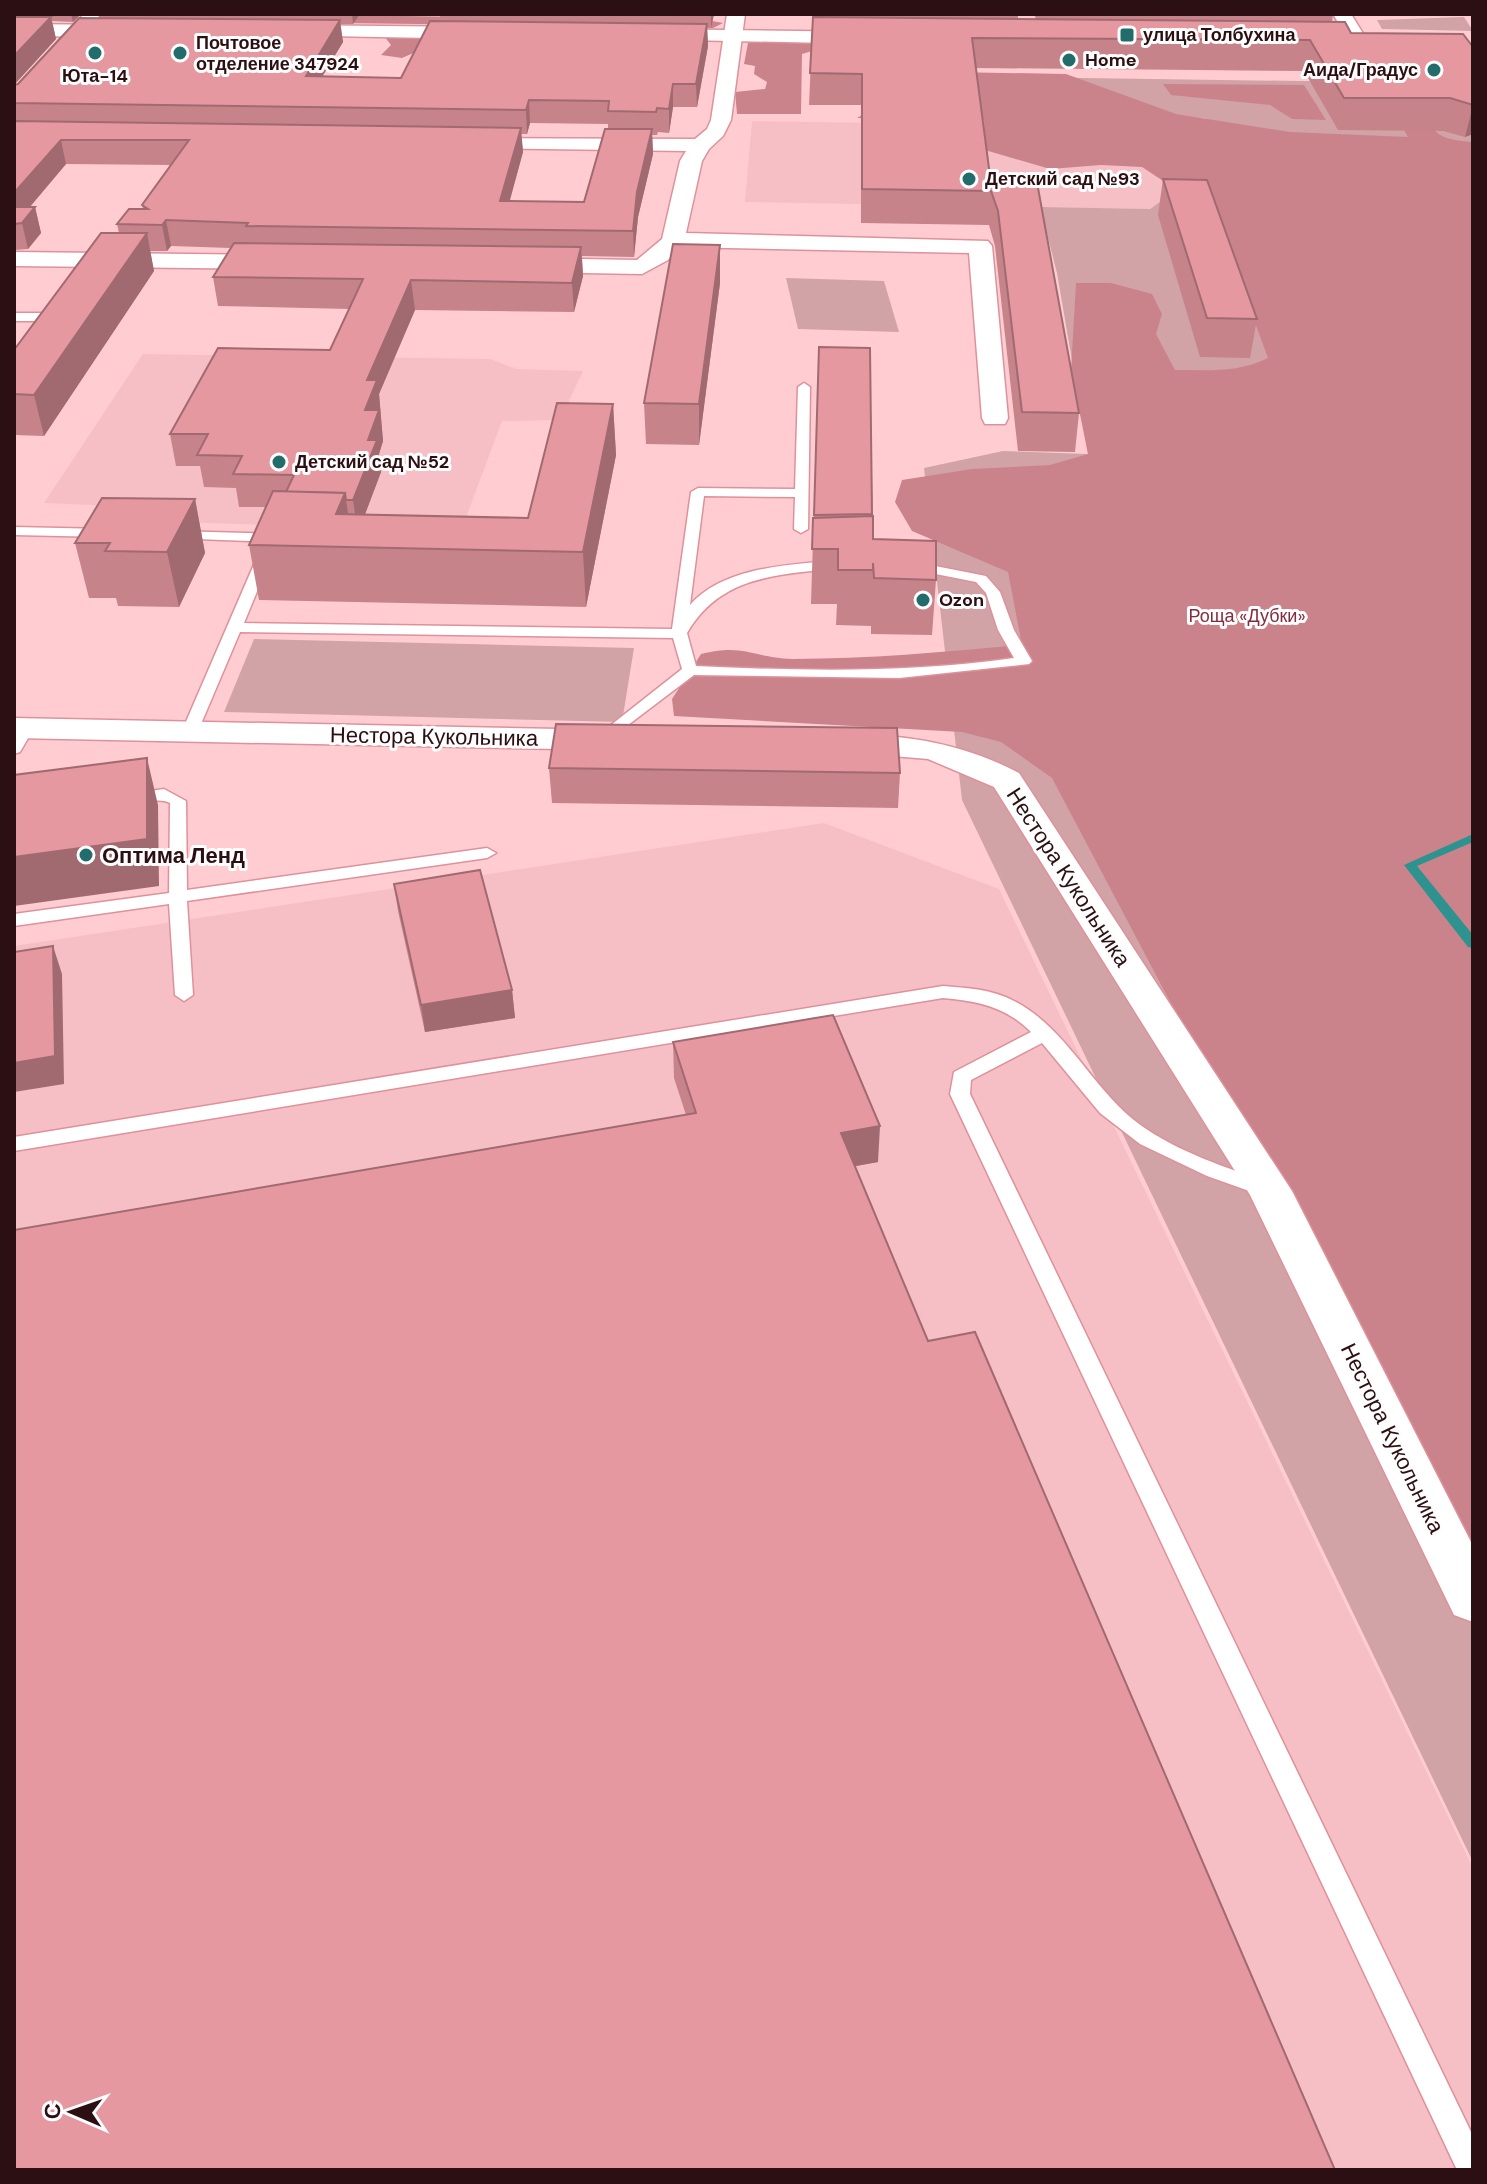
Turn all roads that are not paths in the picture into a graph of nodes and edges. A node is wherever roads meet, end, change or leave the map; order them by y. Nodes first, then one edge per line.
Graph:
1 (736, 14) edge
2 (1342, 14) edge
3 (14, 19) edge
4 (86, 22) edge
5 (144, 28) edge
6 (14, 30) edge
7 (262, 31) edge
8 (498, 33) edge
9 (624, 35) edge
10 (735, 36) junction
11 (887, 38) edge
12 (1331, 42) edge
13 (1367, 43) joint
14 (14, 101) edge
15 (445, 142) edge
16 (700, 145) junction
17 (673, 240) junction
18 (14, 259) edge
19 (294, 262) edge
20 (500, 265) edge
21 (54, 306) edge
22 (14, 317) edge
23 (804, 387) dead end
24 (995, 418) dead end
25 (802, 493) junction
26 (801, 529) dead end
27 (14, 531) edge
28 (120, 534) edge
29 (151, 534) edge
30 (856, 562) edge
31 (888, 564) edge
32 (234, 627) junction
33 (679, 633) junction
34 (690, 670) junction
35 (190, 731) junction
36 (18, 735) edge
37 (603, 739) junction
38 (664, 741) edge
39 (802, 743) edge
40 (108, 801) edge
41 (487, 853) dead end
42 (178, 897) junction
43 (14, 920) edge
44 (184, 995) dead end
45 (1046, 1033) junction
46 (14, 1144) edge
47 (1270, 1191) junction
48 (1473, 1599) edge
49 (1473, 2170) edge

1 - 10 street
2 - 13 street
3 - 4 main road
4 - 5 main road
4 - 6 main road
4 - 14 street
7 - 8 main road
9 - 10 main road
10 - 11 main road
10 - 16 street
12 - 13 main road
15 - 16 street
16 - 17 street
17 - 20 street
17 - 24 street
18 - 19 street
21 - 22 lane
23 - 25 lane
25 - 26 lane
25 - 33 lane
27 - 28 lane
29 - 32 lane
30 - 33 lane
31 - 34 lane
32 - 33 lane
32 - 35 lane
33 - 34 lane
34 - 37 lane
35 - 36 street, Нестора Кукольника
35 - 37 street, Нестора Кукольника
37 - 38 street, Нестора Кукольника
39 - 47 street, Нестора Кукольника
40 - 42 lane
41 - 42 lane
42 - 43 lane
42 - 44 lane
45 - 46 lane
45 - 47 lane
45 - 49 lane
47 - 48 street, Нестора Кукольника

